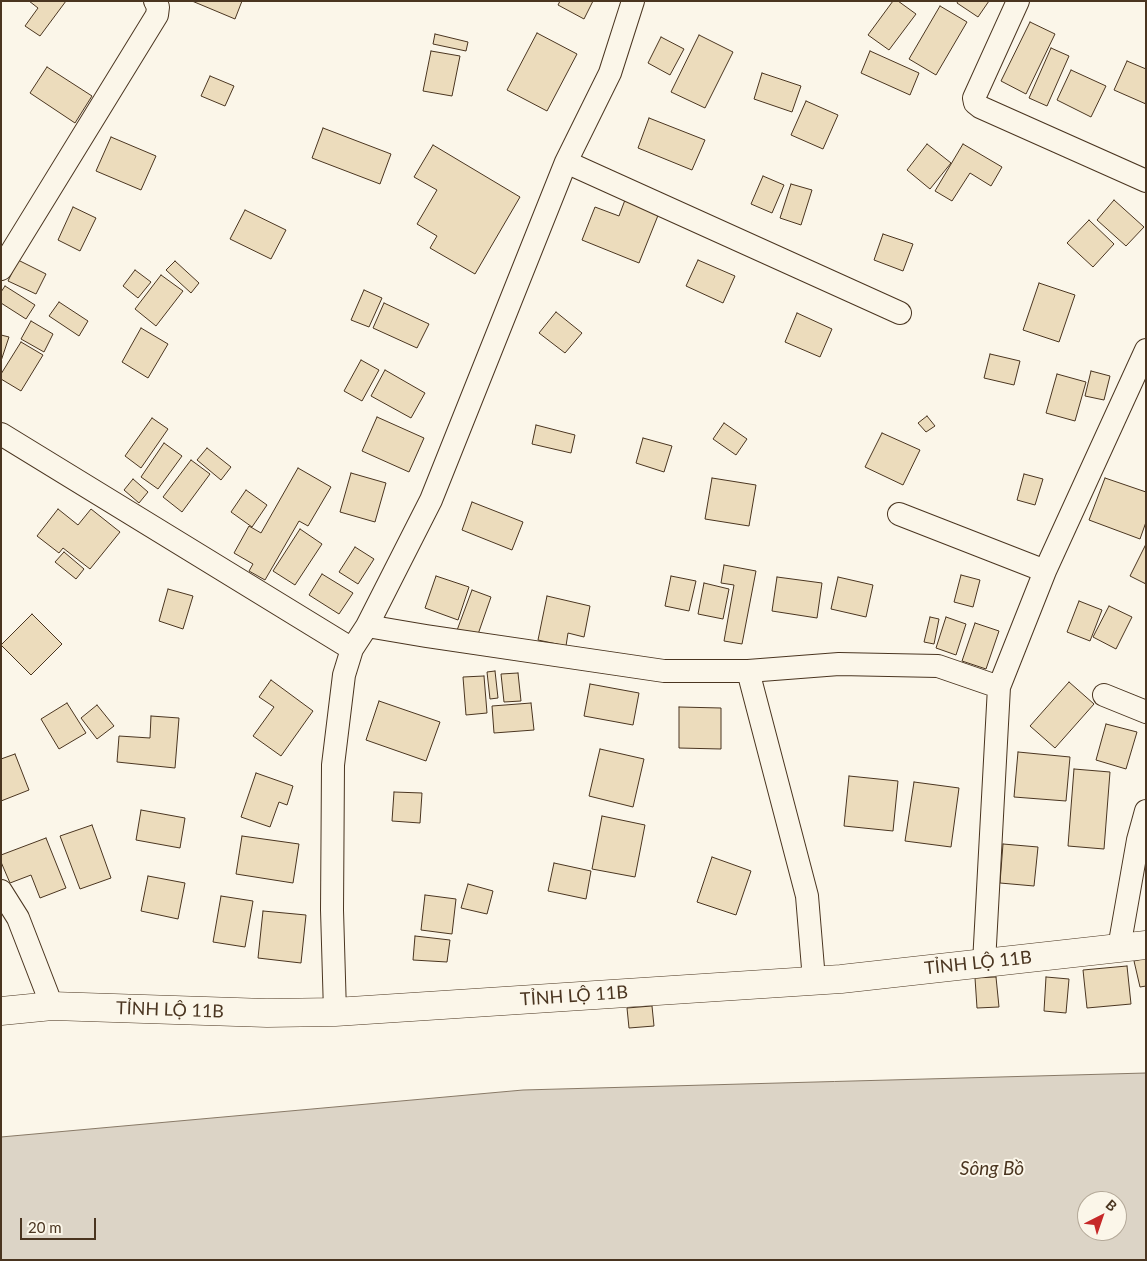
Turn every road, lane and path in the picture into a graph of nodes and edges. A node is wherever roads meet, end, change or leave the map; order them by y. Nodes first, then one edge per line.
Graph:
1 (154, 1) edge
2 (633, 1) edge
3 (1018, 1) edge
4 (566, 162) junction
5 (1146, 181) edge
6 (1, 269) edge
7 (900, 313) dead end
8 (1146, 350) edge
9 (1, 434) edge
10 (899, 514) dead end
11 (1045, 571) junction
12 (367, 626) junction
13 (352, 649) junction
14 (748, 671) junction
15 (999, 687) junction
16 (1104, 695) dead end
17 (1146, 712) edge
18 (1146, 812) edge
19 (1, 891) edge
20 (1146, 944) edge
21 (1119, 948) junction
22 (984, 963) junction
23 (814, 980) junction
24 (52, 1006) junction
25 (1, 1011) edge
26 (335, 1012) junction

1 - 6 street
2 - 4 street
3 - 5 street
4 - 7 street
4 - 12 street
8 - 11 street
9 - 13 street
10 - 11 street
11 - 15 street
12 - 13 street
12 - 14 street
13 - 26 street
14 - 15 street
14 - 23 street
15 - 22 street
16 - 17 street
18 - 21 street
19 - 24 street
20 - 21 main road, TỈNH LỘ 11B
21 - 22 main road, TỈNH LỘ 11B
22 - 23 main road, TỈNH LỘ 11B
23 - 26 main road, TỈNH LỘ 11B
24 - 25 main road, TỈNH LỘ 11B
24 - 26 main road, TỈNH LỘ 11B

